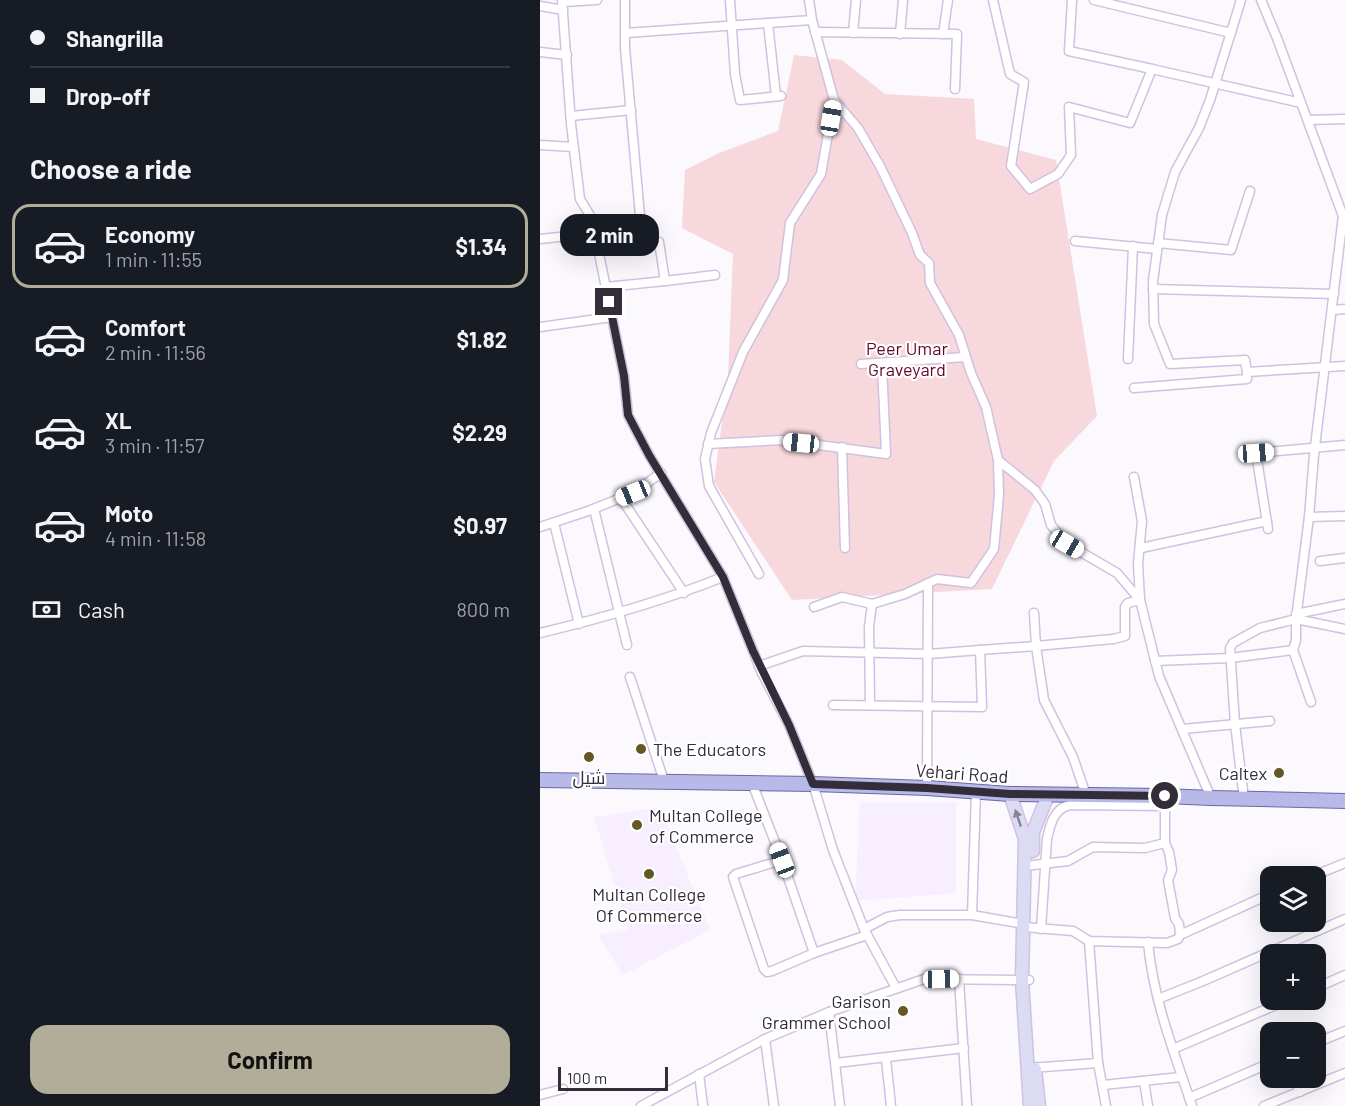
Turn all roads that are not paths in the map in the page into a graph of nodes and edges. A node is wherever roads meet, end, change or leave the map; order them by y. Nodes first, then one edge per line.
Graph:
1 (597, 0) edge
2 (625, 0) edge
3 (730, 0) edge
4 (809, 0) edge
5 (856, 0) edge
6 (903, 0) edge
7 (948, 0) edge
8 (993, 0) edge
9 (1072, 0) edge
10 (1094, 0) edge
11 (1241, 0) edge
12 (1261, 0) edge
13 (563, 4) edge
14 (540, 6) edge
15 (812, 20) junction
16 (768, 23) junction
17 (731, 26) junction
18 (815, 32) junction
19 (626, 33) junction
20 (853, 33) junction
21 (1231, 33) junction
22 (900, 34) junction
23 (943, 34) junction
24 (540, 52) edge
25 (567, 56) junction
26 (1152, 69) junction
27 (1216, 82) junction
28 (955, 89) dead end
29 (834, 100) junction
30 (1301, 104) junction
31 (631, 110) junction
32 (571, 116) junction
33 (1345, 119) edge
34 (1308, 120) junction
35 (540, 145) edge
36 (573, 147) junction
37 (1250, 191) dead end
38 (1344, 216) edge
39 (595, 233) junction
40 (642, 238) dead end
41 (540, 239) edge
42 (1075, 241) dead end
43 (659, 242) dead end
44 (1133, 246) junction
45 (1158, 246) junction
46 (715, 275) dead end
47 (665, 281) junction
48 (606, 287) junction
49 (1153, 289) junction
50 (1334, 294) junction
51 (1345, 309) edge
52 (1333, 310) junction
53 (612, 317) junction
54 (540, 327) edge
55 (965, 357) junction
56 (1128, 359) dead end
57 (861, 364) dead end
58 (882, 364) junction
59 (1326, 366) junction
60 (1345, 366) edge
61 (1247, 372) junction
62 (1134, 388) dead end
63 (708, 444) junction
64 (1345, 445) edge
65 (842, 447) junction
66 (1316, 449) junction
67 (998, 460) junction
68 (661, 473) junction
69 (1134, 477) dead end
70 (621, 498) junction
71 (594, 509) junction
72 (1345, 516) edge
73 (1310, 517) junction
74 (554, 523) junction
75 (540, 527) edge
76 (845, 548) dead end
77 (1141, 548) junction
78 (1345, 558) edge
79 (1320, 561) dead end
80 (759, 574) dead end
81 (723, 577) junction
82 (928, 584) junction
83 (684, 593) junction
84 (1140, 600) junction
85 (873, 604) junction
86 (1345, 604) edge
87 (814, 607) dead end
88 (1034, 613) dead end
89 (620, 614) junction
90 (1296, 617) junction
91 (579, 624) junction
92 (1345, 629) edge
93 (540, 633) edge
94 (627, 645) dead end
95 (1036, 646) junction
96 (980, 650) junction
97 (1293, 650) junction
98 (869, 653) junction
99 (928, 654) junction
100 (1230, 658) junction
101 (1155, 661) junction
102 (759, 666) junction
103 (630, 677) dead end
104 (1311, 702) dead end
105 (833, 705) dead end
106 (870, 705) junction
107 (929, 705) junction
108 (1270, 721) dead end
109 (1235, 724) junction
110 (1182, 729) junction
111 (540, 780) edge
112 (664, 781) junction
113 (752, 783) junction
114 (813, 784) junction
115 (927, 788) junction
116 (975, 792) junction
117 (1010, 794) junction
118 (1048, 795) junction
119 (1086, 795) junction
120 (1211, 798) junction
121 (1244, 799) junction
122 (1165, 801) junction
123 (1345, 801) edge
124 (1165, 843) junction
125 (782, 860) junction
126 (1345, 863) edge
127 (1046, 864) junction
128 (1028, 866) junction
129 (1326, 871) edge
130 (1260, 899) edge
131 (972, 915) junction
132 (1345, 919) edge
133 (1030, 927) junction
134 (866, 932) junction
135 (1180, 935) junction
136 (1089, 941) junction
137 (1148, 942) junction
138 (814, 953) junction
139 (1345, 975) edge
140 (959, 979) junction
141 (1025, 980) junction
142 (1326, 984) edge
143 (896, 988) junction
144 (1158, 999) junction
145 (1264, 1010) edge
146 (829, 1012) junction
147 (1345, 1031) edge
148 (765, 1038) junction
149 (1326, 1039) edge
150 (964, 1048) junction
151 (1173, 1049) junction
152 (886, 1059) junction
153 (836, 1063) junction
154 (1098, 1063) junction
155 (1030, 1068) junction
156 (1260, 1068) edge
157 (1345, 1072) edge
158 (699, 1074) junction
159 (1181, 1077) junction
160 (1144, 1081) junction
161 (1103, 1085) junction
162 (1298, 1088) edge
163 (563, 1089) dead end
164 (1300, 1092) junction
165 (540, 1095) edge
166 (1191, 1102) edge
167 (645, 1105) edge
168 (703, 1106) edge
169 (774, 1106) edge
170 (840, 1106) edge
171 (891, 1106) edge
172 (967, 1106) edge
173 (1030, 1106) edge
174 (1039, 1106) edge
175 (1106, 1106) edge
176 (1148, 1106) edge
177 (1264, 1106) edge

1 - 13 street
2 - 19 street
3 - 17 street
4 - 15 street
5 - 20 street
6 - 22 street
7 - 23 street
8 - 26 street
9 - 26 street
10 - 21 street
11 - 21 street
12 - 30 street
13 - 14 street
13 - 25 street
15 - 16 street
15 - 18 street
16 - 17 street
16 - 17 street
17 - 19 street
18 - 20 street
18 - 29 street
19 - 31 street
20 - 22 street
21 - 27 street
22 - 23 street
23 - 28 street
24 - 25 street
25 - 32 street
26 - 27 street
27 - 30 street
27 - 45 street
29 - 55 street
29 - 63 street
30 - 34 street
31 - 32 street
31 - 40 street
32 - 36 street
33 - 34 street
34 - 38 street
35 - 36 street
36 - 39 street
37 - 45 street
38 - 50 street
39 - 41 street
39 - 48 street
42 - 44 street
43 - 47 street
44 - 45 street
44 - 56 street
45 - 49 street
46 - 47 street
47 - 48 street
48 - 53 street
49 - 50 street
49 - 61 street
50 - 52 street
51 - 52 street
52 - 59 street
53 - 54 street
53 - 68 street
55 - 58 street
55 - 67 street
57 - 58 street
58 - 65 street
59 - 60 street
59 - 61 street
59 - 66 street
61 - 62 street
63 - 65 street
63 - 80 street
64 - 66 street
65 - 76 street
66 - 73 street
66 - 77 street
67 - 82 street
67 - 84 street
68 - 70 street
68 - 81 street
69 - 77 street
70 - 71 street
70 - 83 street
71 - 74 street
71 - 89 street
72 - 73 street
73 - 90 street
74 - 75 street
74 - 91 street
77 - 84 street
78 - 79 street
81 - 83 street
81 - 102 street
82 - 85 street
82 - 99 street
83 - 89 street
84 - 95 street
84 - 101 street
85 - 87 street
85 - 98 street
86 - 90 street
88 - 95 street
89 - 91 street
89 - 94 street
90 - 92 street
90 - 97 street
90 - 100 street
91 - 93 street
95 - 96 street
95 - 119 street
96 - 99 street
96 - 107 street
97 - 100 street
97 - 104 street
98 - 99 street
98 - 102 street
98 - 106 street
99 - 107 street
100 - 101 street
100 - 109 street
101 - 110 street
102 - 114 street
103 - 112 street
105 - 106 street
106 - 107 street
107 - 115 street
108 - 109 street
109 - 110 street
109 - 121 street
110 - 120 street
111 - 112 main road, Vehari Road
112 - 113 main road, Vehari Road
113 - 114 main road, Vehari Road
113 - 125 street
114 - 115 main road, Vehari Road
114 - 134 street
115 - 116 main road, Vehari Road
116 - 117 main road, Vehari Road
116 - 131 street
117 - 118 main road, Vehari Road
128 -> 117 main road
118 - 119 main road, Vehari Road
118 - 128 main road
119 - 122 main road, Vehari Road
120 - 121 main road, Vehari Road
120 - 122 main road, Vehari Road
121 - 123 main road, Vehari Road
122 - 124 street
122 - 127 street
124 - 127 street
124 - 135 street
125 - 138 street
125 - 138 street
126 - 129 street
127 - 128 street
127 - 133 street
128 - 133 main road
130 - 135 street
131 - 133 street
131 - 134 street
132 - 144 street
133 - 136 street
133 - 141 main road
134 - 138 street
134 - 143 street
135 - 137 street
136 - 137 street
136 - 154 street
137 - 144 street
139 - 142 street
140 - 141 street
140 - 143 street
140 - 150 street
141 - 155 main road
143 - 146 street
144 - 151 street
145 - 151 street
146 - 148 street
146 - 153 street
147 - 149 street
148 - 158 street
148 - 169 street
150 - 152 street
150 - 172 street
151 - 159 street
152 - 153 street
152 - 171 street
153 - 170 street
154 - 155 street
154 - 161 street
155 - 173 main road
155 - 174 main road
156 - 166 street
157 - 164 street
158 - 167 street
158 - 168 street
159 - 160 street
159 - 166 street
160 - 161 street
160 - 176 street
161 - 175 street
162 - 164 street
163 - 165 street
164 - 177 street

